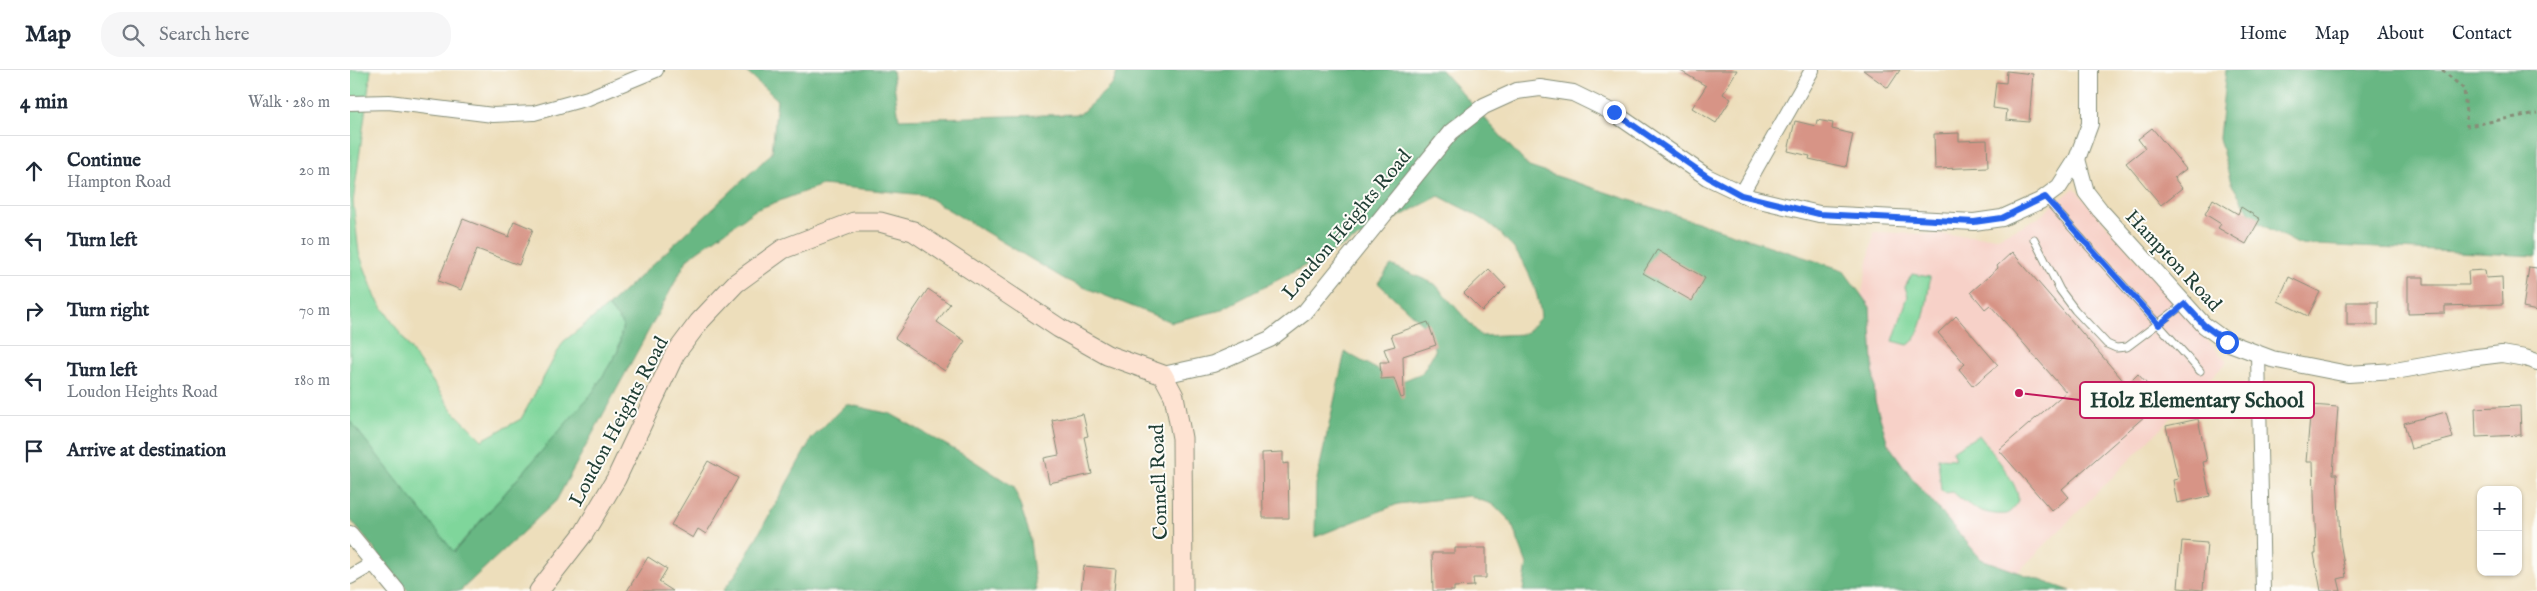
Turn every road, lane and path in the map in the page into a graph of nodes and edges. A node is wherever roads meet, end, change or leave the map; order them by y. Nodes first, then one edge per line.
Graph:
1 (656, 70) edge
2 (1812, 70) edge
3 (2090, 70) edge
4 (2442, 70) edge
5 (350, 103) edge
6 (2537, 113) edge
7 (2077, 159) junction
8 (1741, 195) junction
9 (2045, 197) junction
10 (2034, 239) dead end
11 (2185, 304) junction
12 (2159, 325) junction
13 (2258, 354) junction
14 (2537, 362) edge
15 (2200, 371) dead end
16 (1162, 375) junction
17 (350, 534) edge
18 (374, 563) junction
19 (350, 577) edge
20 (398, 591) edge
21 (539, 591) edge
22 (1183, 591) edge
23 (2263, 591) edge

1 - 5 street
2 - 8 street
3 - 7 street, Loudon Heights Road
4 - 6 path
7 - 9 street, Loudon Heights Road
7 - 11 street, Hampton Road
8 - 9 street, Loudon Heights Road
8 - 16 street, Loudon Heights Road
9 - 12 lane
10 - 12 lane
11 - 12 lane
11 - 13 street, Hampton Road
12 - 15 lane
13 - 14 street, Hampton Road
13 - 23 street
16 - 21 main road, Loudon Heights Road
16 - 22 main road, Connell Road
17 - 18 street
18 - 19 street
18 - 20 street

